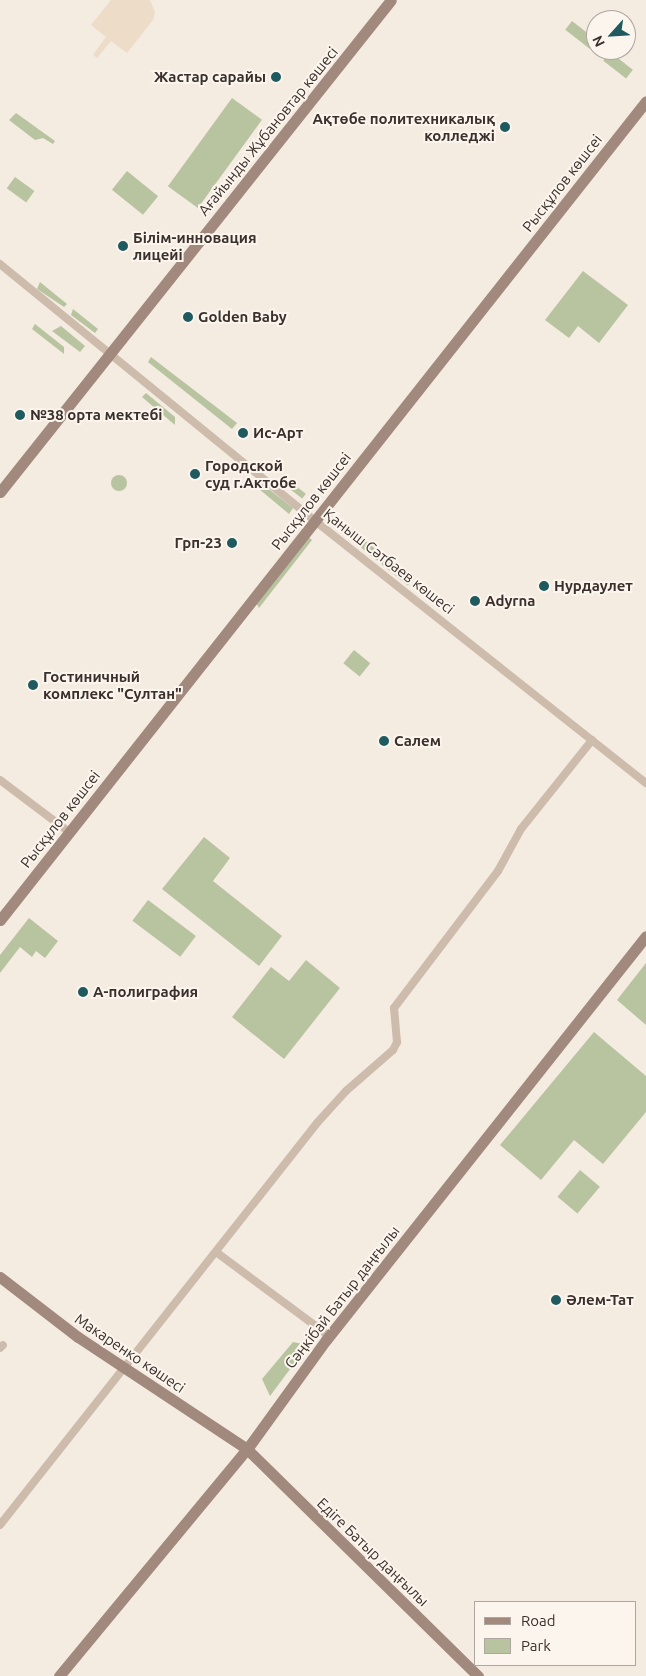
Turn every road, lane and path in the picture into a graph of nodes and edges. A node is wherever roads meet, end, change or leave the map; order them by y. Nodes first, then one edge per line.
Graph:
1 (391, 0) edge
2 (646, 100) edge
3 (0, 264) edge
4 (110, 353) junction
5 (0, 492) edge
6 (314, 520) junction
7 (592, 740) junction
8 (0, 780) edge
9 (646, 783) edge
10 (69, 832) junction
11 (0, 920) edge
12 (646, 936) edge
13 (216, 1252) junction
14 (0, 1277) edge
15 (329, 1336) junction
16 (123, 1369) junction
17 (247, 1449) junction
18 (0, 1524) edge
19 (59, 1676) edge
20 (478, 1676) edge

1 - 4 street, Ағайынды Жұбановтар көшесі
2 - 6 street, Рысқұлов көшсеі
3 - 4 street, Қаныш Сәтбаев көшесі
4 - 5 street, Ағайынды Жұбановтар көшесі
4 - 6 street, Қаныш Сәтбаев көшесі
6 - 7 street, Қаныш Сәтбаев көшесі
6 - 10 street, Рысқұлов көшсеі
7 - 9 street, Қаныш Сәтбаев көшесі
7 - 13 street
8 - 10 street
10 - 11 street, Рысқұлов көшсеі
12 - 15 street, Сәңкібай Батыр даңғылы
13 - 15 street
13 - 16 street
14 - 16 street, Макаренко көшесі
15 - 17 street, Сәңкібай Батыр даңғылы
16 - 17 street, Макаренко көшесі
16 - 18 street
17 - 19 street, Сәңкібай Батыр даңғылы
17 - 20 street, Едіге Батыр даңғылы

